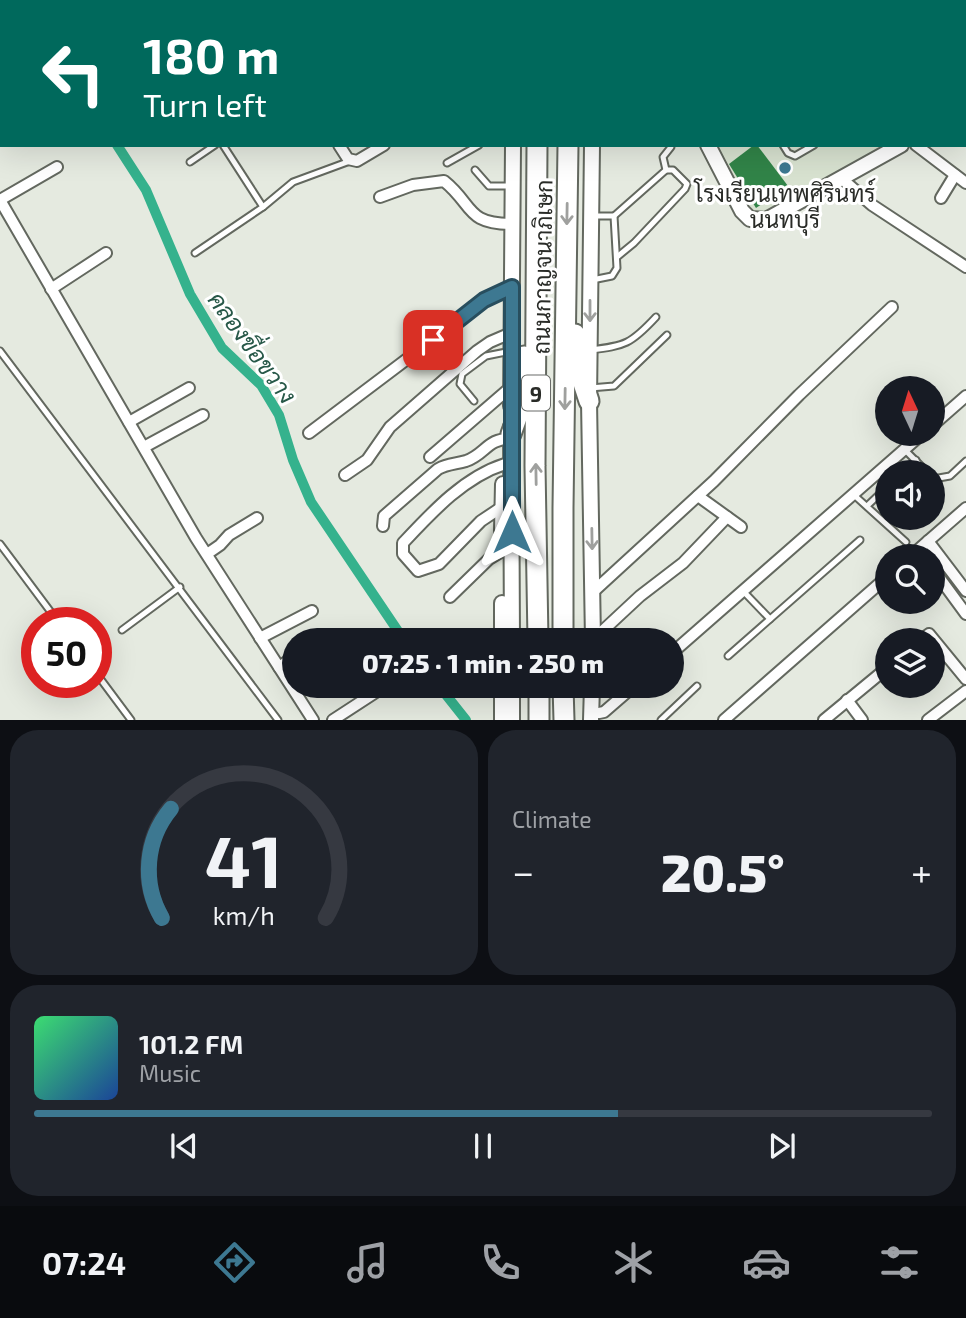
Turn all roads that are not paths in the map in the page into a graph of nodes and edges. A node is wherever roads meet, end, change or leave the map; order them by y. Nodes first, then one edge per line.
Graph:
1 (212, 147) edge
2 (224, 147) edge
3 (340, 147) edge
4 (381, 147) edge
5 (475, 147) edge
6 (513, 147) edge
7 (537, 147) edge
8 (568, 147) edge
9 (592, 147) edge
10 (671, 147) dead end
11 (709, 147) edge
12 (784, 147) edge
13 (811, 147) edge
14 (897, 147) edge
15 (919, 147) edge
16 (351, 161) junction
17 (190, 162) dead end
18 (447, 163) dead end
19 (57, 167) dead end
20 (475, 170) dead end
21 (666, 170) junction
22 (955, 175) junction
23 (841, 178) junction
24 (966, 183) edge
25 (513, 186) junction
26 (380, 197) dead end
27 (941, 198) dead end
28 (0, 200) edge
29 (263, 207) junction
30 (591, 216) junction
31 (614, 216) junction
32 (512, 224) junction
33 (106, 253) dead end
34 (195, 253) dead end
35 (617, 257) junction
36 (966, 267) edge
37 (566, 281) junction
38 (590, 281) junction
39 (512, 287) junction
40 (51, 289) junction
41 (536, 303) junction
42 (892, 307) dead end
43 (656, 317) dead end
44 (511, 333) junction
45 (667, 335) dead end
46 (590, 350) junction
47 (0, 351) edge
48 (510, 351) junction
49 (511, 387) junction
50 (188, 388) dead end
51 (589, 394) junction
52 (966, 396) edge
53 (474, 401) dead end
54 (945, 414) edge
55 (203, 415) dead end
56 (129, 422) junction
57 (309, 433) dead end
58 (511, 441) junction
59 (908, 446) edge
60 (144, 447) junction
61 (905, 449) junction
62 (430, 457) dead end
63 (916, 460) edge
64 (966, 461) edge
65 (505, 464) junction
66 (345, 475) dead end
67 (945, 477) edge
68 (853, 494) junction
69 (698, 496) junction
70 (875, 498) edge
71 (867, 506) junction
72 (502, 507) junction
73 (966, 508) edge
74 (727, 517) junction
75 (257, 518) dead end
76 (383, 526) dead end
77 (741, 527) dead end
78 (860, 540) dead end
79 (928, 541) junction
80 (906, 542) dead end
81 (0, 544) edge
82 (926, 544) edge
83 (502, 551) junction
84 (207, 554) junction
85 (945, 585) edge
86 (180, 587) junction
87 (875, 590) edge
88 (594, 591) junction
89 (743, 591) junction
90 (966, 591) edge
91 (450, 597) dead end
92 (47, 607) edge
93 (312, 611) dead end
94 (966, 614) edge
95 (770, 619) junction
96 (502, 628) edge
97 (512, 628) edge
98 (538, 628) edge
99 (563, 628) edge
100 (594, 628) edge
101 (607, 628) edge
102 (122, 630) dead end
103 (260, 638) junction
104 (684, 643) edge
105 (945, 653) edge
106 (728, 656) dead end
107 (282, 665) edge
108 (279, 667) junction
109 (875, 678) edge
110 (966, 679) edge
111 (697, 686) dead end
112 (966, 691) edge
113 (112, 694) edge
114 (367, 698) edge
115 (507, 698) edge
116 (510, 698) edge
117 (539, 698) edge
118 (564, 698) edge
119 (594, 698) edge
120 (598, 698) edge
121 (620, 698) edge
122 (847, 701) junction
123 (597, 717) edge
124 (131, 719) edge
125 (278, 719) edge
126 (313, 719) edge
127 (334, 719) edge
128 (502, 719) edge
129 (512, 719) edge
130 (539, 719) edge
131 (564, 719) edge
132 (660, 719) edge
133 (724, 719) edge
134 (824, 719) edge
135 (862, 719) edge
136 (928, 719) edge

1 - 17 lane
2 - 29 lane
3 - 16 street
4 - 16 street
5 - 18 lane
6 - 25 main road
7 - 41 highway, ถนนกาญจนาภิเษก / 9
8 -> 37 highway, ถนนกาญจนาภิเษก / 9
9 - 30 main road
10 - 21 lane
11 - 23 main road
12 - 13 lane
14 - 23 main road
15 - 22 street
16 - 29 lane
19 - 28 street
20 - 25 lane
21 - 31 lane
21 - 35 lane
22 - 24 street
22 - 27 street
23 - 36 street
25 - 32 main road
26 - 32 street
28 - 40 street
29 - 34 lane
30 - 31 lane
30 - 38 main road
31 - 35 lane
32 - 39 main road
33 - 40 street
35 - 38 lane
37 - 51 highway
37 -> 99 highway, ถนนกาญจนาภิเษก / 9
38 -> 46 main road
39 - 44 main road
39 - 57 street
40 - 56 street
41 - 58 highway
98 -> 41 highway, ถนนกาญจนาภิเษก / 9
42 - 69 street
43 - 46 lane
44 - 48 main road
44 - 66 street
45 - 51 lane
46 - 51 main road
47 - 86 lane
48 - 49 main road
48 - 53 lane
49 - 58 main road
49 - 62 street
50 - 56 street
51 -> 88 main road
52 - 54 street
55 - 60 street
56 - 60 street
58 - 65 main road
58 - 76 street
58 - 97 main road
59 - 61 street
60 - 84 street
61 - 63 lane
61 - 68 street
64 - 67 lane
65 - 72 main road
65 - 72 street
68 - 71 lane
68 - 89 street
69 - 74 street
69 - 88 street
70 - 71 lane
71 - 80 lane
72 - 83 main road
73 - 79 street
74 - 77 street
74 - 101 street
75 - 84 street
78 - 95 lane
79 - 82 street
79 - 90 street
81 - 92 lane
83 - 91 street
83 - 96 main road
84 - 103 street
85 - 94 street
86 - 102 lane
86 - 125 lane
87 - 133 street
88 - 100 main road
89 - 95 lane
89 - 104 street
93 - 103 street
95 - 106 lane
103 - 108 street
105 - 110 street
107 - 108 street
108 - 126 street
109 - 122 street
111 - 132 lane
112 - 136 street
113 - 124 lane
114 - 127 street
115 - 128 main road
116 - 129 main road
117 - 130 highway
118 - 131 highway
119 - 123 main road
120 - 123 main road
121 - 123 street
122 - 134 street
122 - 135 street

